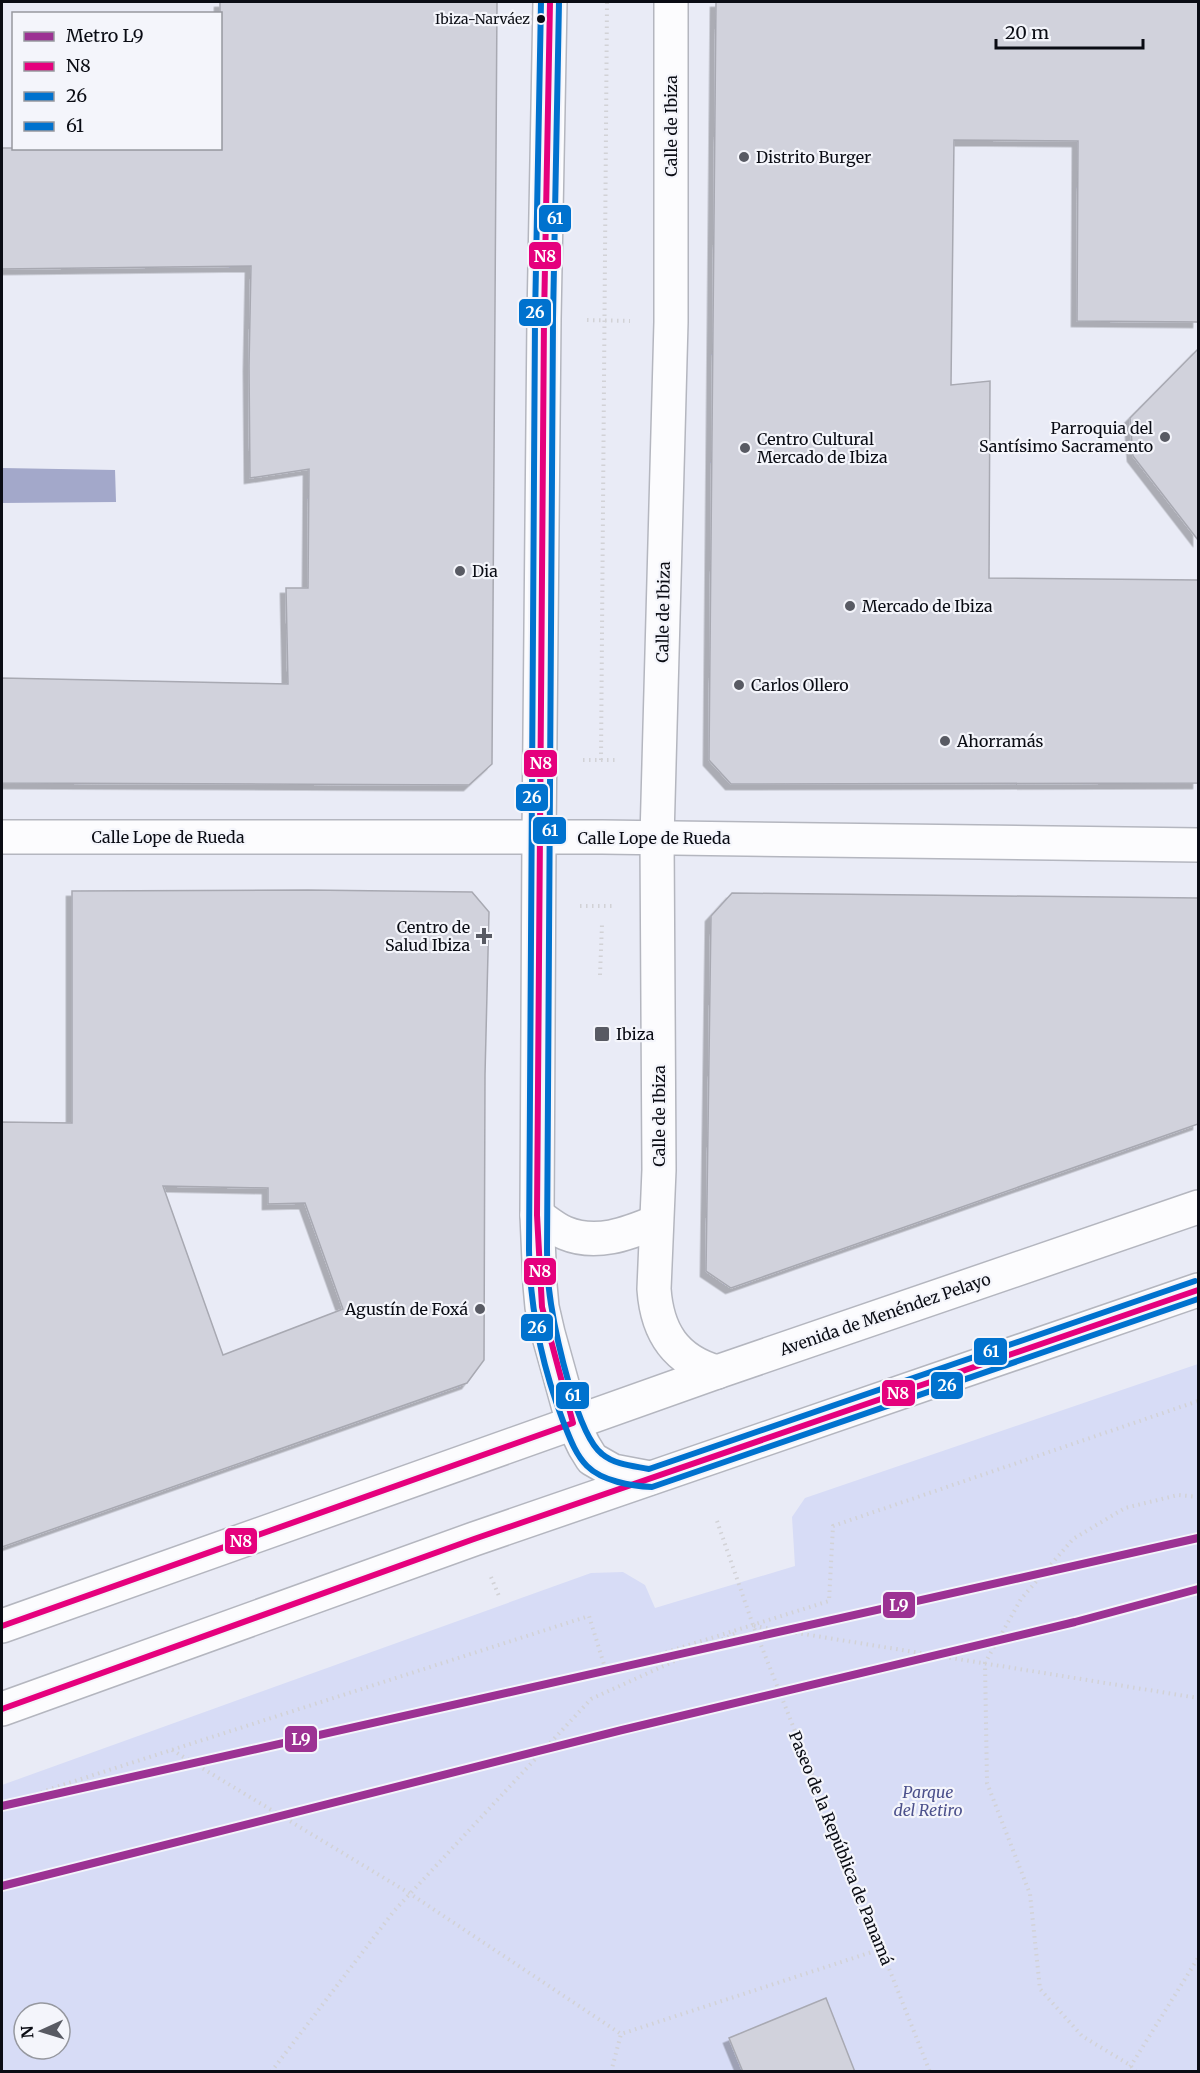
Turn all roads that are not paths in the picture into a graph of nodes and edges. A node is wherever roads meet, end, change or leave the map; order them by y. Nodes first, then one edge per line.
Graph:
1 (550, 2) edge
2 (671, 2) edge
3 (2, 837) edge
4 (539, 837) junction
5 (657, 838) junction
6 (1198, 844) edge
7 (1198, 1207) edge
8 (537, 1215) junction
9 (656, 1222) junction
10 (1198, 1290) edge
11 (717, 1372) junction
12 (573, 1423) junction
13 (650, 1478) junction
14 (2, 1626) edge
15 (2, 1709) edge

1 - 4 street
2 - 5 street, Calle de Ibiza
3 - 4 street, Calle Lope de Rueda
4 - 5 street, Calle Lope de Rueda
4 - 8 street
5 - 6 street, Calle Lope de Rueda
5 - 9 street, Calle de Ibiza
7 - 11 street, Avenida de Menéndez Pelayo
8 - 9 street
8 - 12 street
9 - 11 street, Calle de Ibiza
10 - 13 street
11 - 12 street, Avenida de Menéndez Pelayo
12 - 13 street
12 - 14 street, Avenida de Menéndez Pelayo
13 - 15 street

